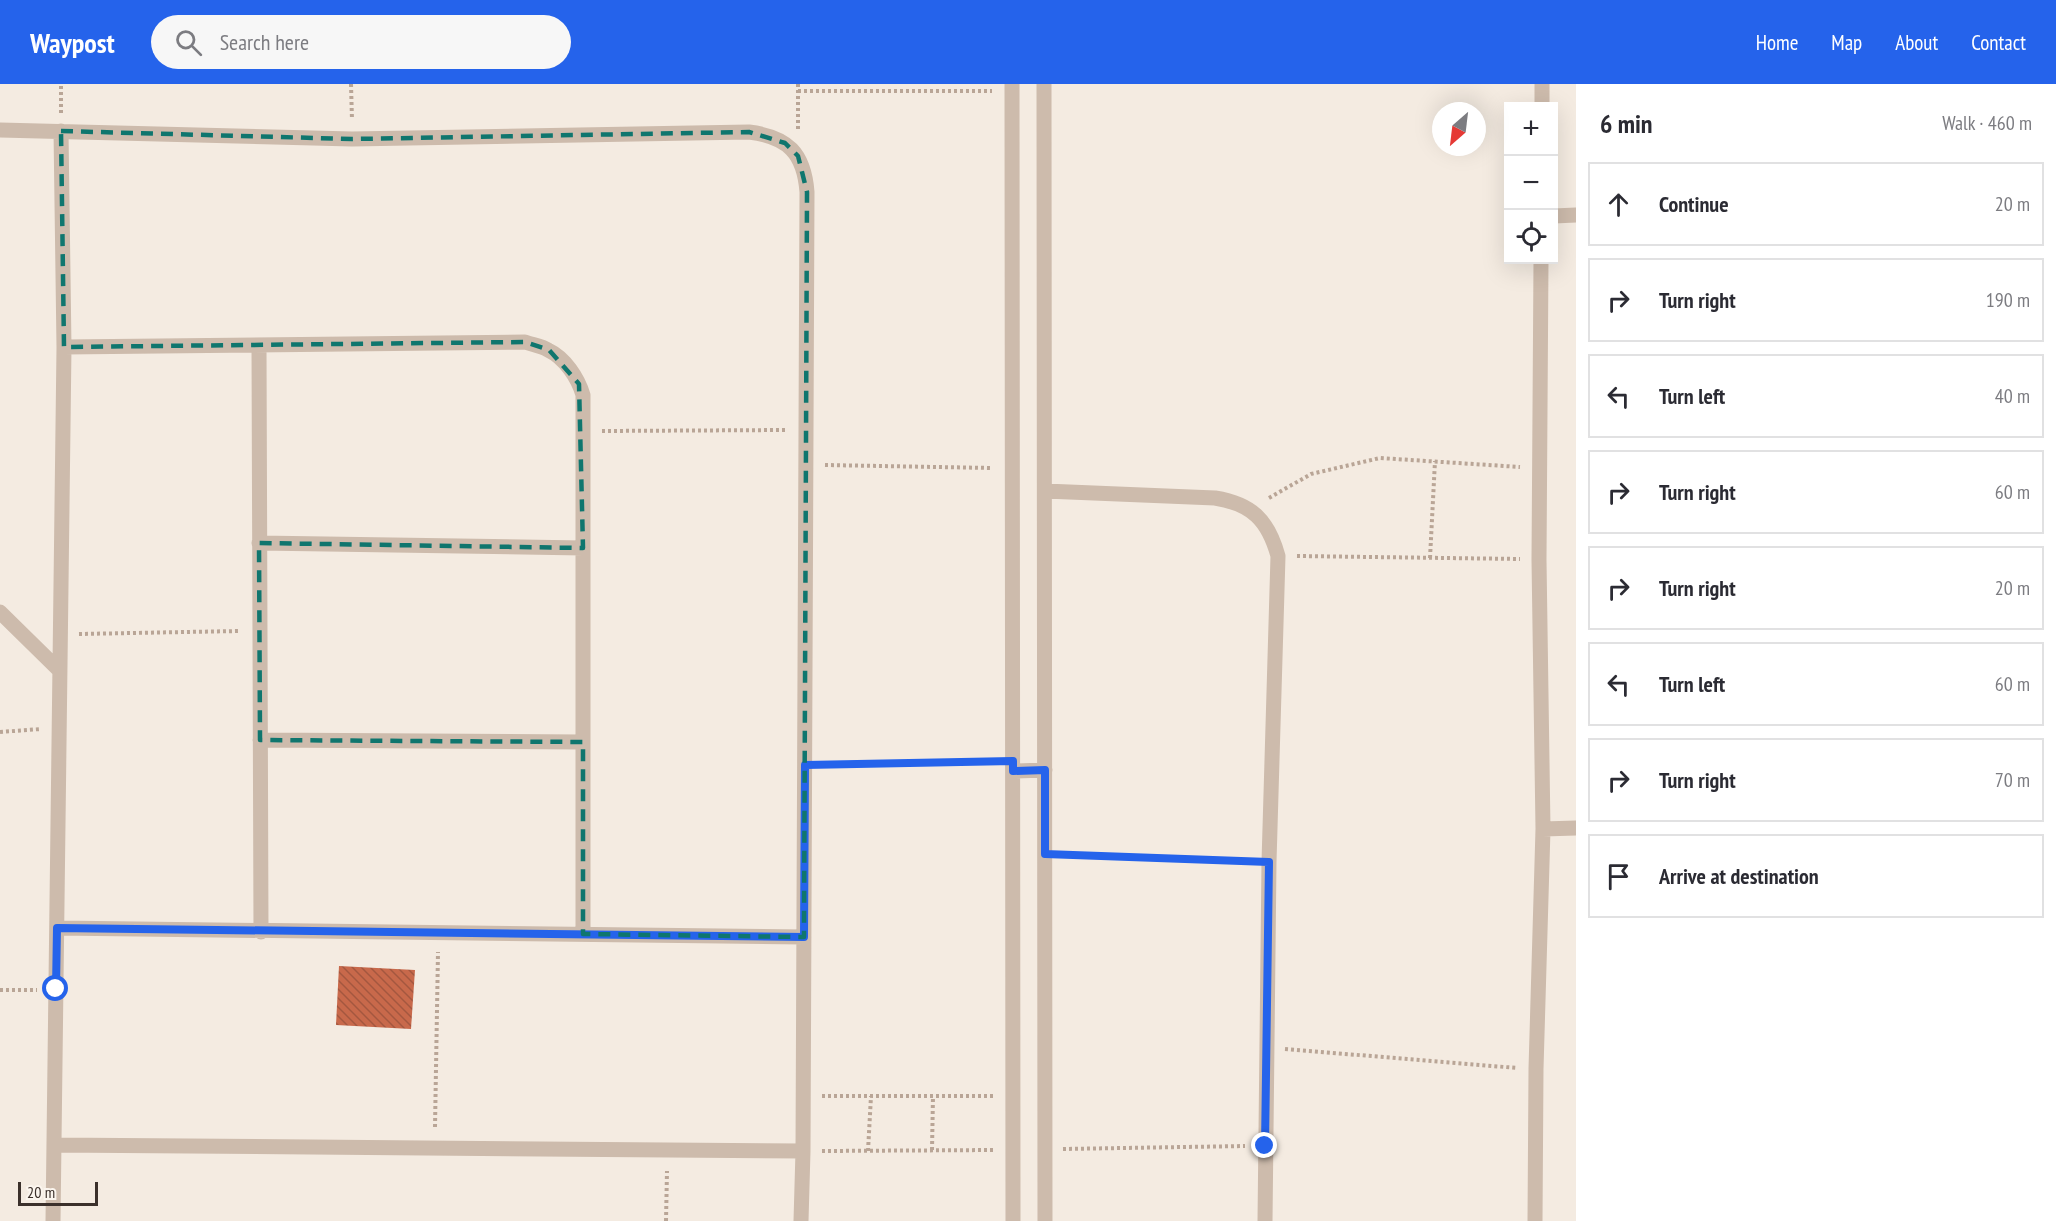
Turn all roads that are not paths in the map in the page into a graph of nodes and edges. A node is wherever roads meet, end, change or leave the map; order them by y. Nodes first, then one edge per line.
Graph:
1 (1044, 84) edge
2 (1542, 84) edge
3 (1012, 88) edge
4 (1542, 102) edge
5 (0, 130) edge
6 (61, 131) junction
7 (1576, 215) edge
8 (1558, 216) edge
9 (1541, 264) edge
10 (259, 346) junction
11 (64, 347) junction
12 (1045, 491) junction
13 (259, 543) junction
14 (583, 548) junction
15 (0, 612) edge
16 (60, 671) junction
17 (260, 740) junction
18 (583, 742) junction
19 (1013, 766) junction
20 (1045, 770) junction
21 (1576, 828) edge
22 (1543, 829) junction
23 (57, 928) junction
24 (261, 932) junction
25 (583, 934) junction
26 (804, 937) junction
27 (54, 1145) junction
28 (803, 1151) junction
29 (53, 1221) edge
30 (801, 1221) edge
31 (1013, 1221) edge
32 (1045, 1221) edge
33 (1265, 1221) edge
34 (1535, 1221) edge

1 - 12 street
2 - 4 street
3 - 19 street
5 - 6 street
6 - 11 street
6 - 26 street
7 - 8 street
9 - 22 street
10 - 11 street
10 - 13 street
10 - 14 street
11 - 16 street
12 - 20 street
12 - 33 street
13 - 14 street
13 - 17 street
14 - 18 street
15 - 16 street
16 - 23 street
17 - 18 street
17 - 24 street
18 - 25 street
19 - 20 street
19 - 31 street
20 - 32 street
21 - 22 street
22 - 34 street
23 - 24 street
23 - 27 street
24 - 25 street
25 - 26 street
26 - 28 street
27 - 28 street
27 - 29 street
28 - 30 street

